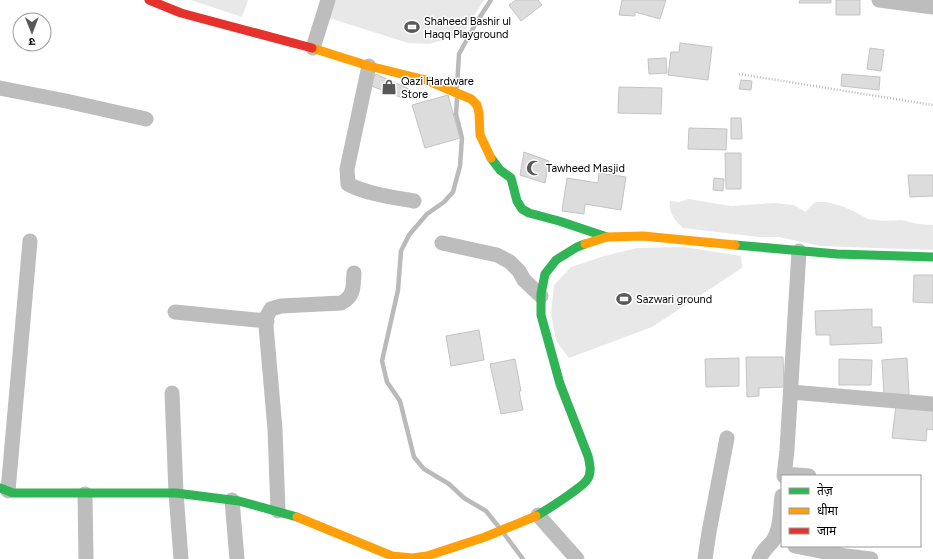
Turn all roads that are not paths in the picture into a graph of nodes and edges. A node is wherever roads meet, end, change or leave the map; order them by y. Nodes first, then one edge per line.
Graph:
1 (149, 0) edge
2 (328, 0) edge
3 (879, 0) edge
4 (933, 7) edge
5 (313, 48) junction
6 (368, 66) junction
7 (0, 88) edge
8 (146, 119) dead end
9 (414, 201) dead end
10 (607, 237) junction
11 (30, 241) dead end
12 (442, 243) dead end
13 (799, 251) junction
14 (933, 257) edge
15 (354, 272) dead end
16 (541, 296) junction
17 (175, 312) dead end
18 (267, 321) junction
19 (791, 392) junction
20 (172, 393) dead end
21 (932, 404) edge
22 (727, 438) dead end
23 (785, 475) edge
24 (4, 490) edge
25 (176, 493) junction
26 (85, 494) junction
27 (232, 500) junction
28 (781, 504) edge
29 (278, 511) junction
30 (538, 515) junction
31 (777, 542) edge
32 (800, 547) edge
33 (420, 558) edge
34 (86, 559) edge
35 (181, 559) edge
36 (237, 559) edge
37 (577, 559) edge
38 (705, 559) edge
39 (758, 559) edge
40 (871, 559) edge

1 - 5 street
2 - 5 street
3 - 4 street
5 - 6 street
6 - 9 street
6 - 10 street
7 - 8 street
10 - 13 street
10 - 16 street
11 - 24 street
12 - 16 street
13 - 14 street
13 - 19 street
15 - 18 street
16 - 30 street
17 - 18 street
18 - 29 street
19 - 21 street
19 - 23 street
20 - 25 street
22 - 38 street
24 - 26 street
25 - 26 street
25 - 27 street
25 - 35 street
26 - 34 street
27 - 29 street
27 - 36 street
28 - 31 street
29 - 33 street
30 - 33 street
30 - 37 street
31 - 39 street
32 - 40 street

